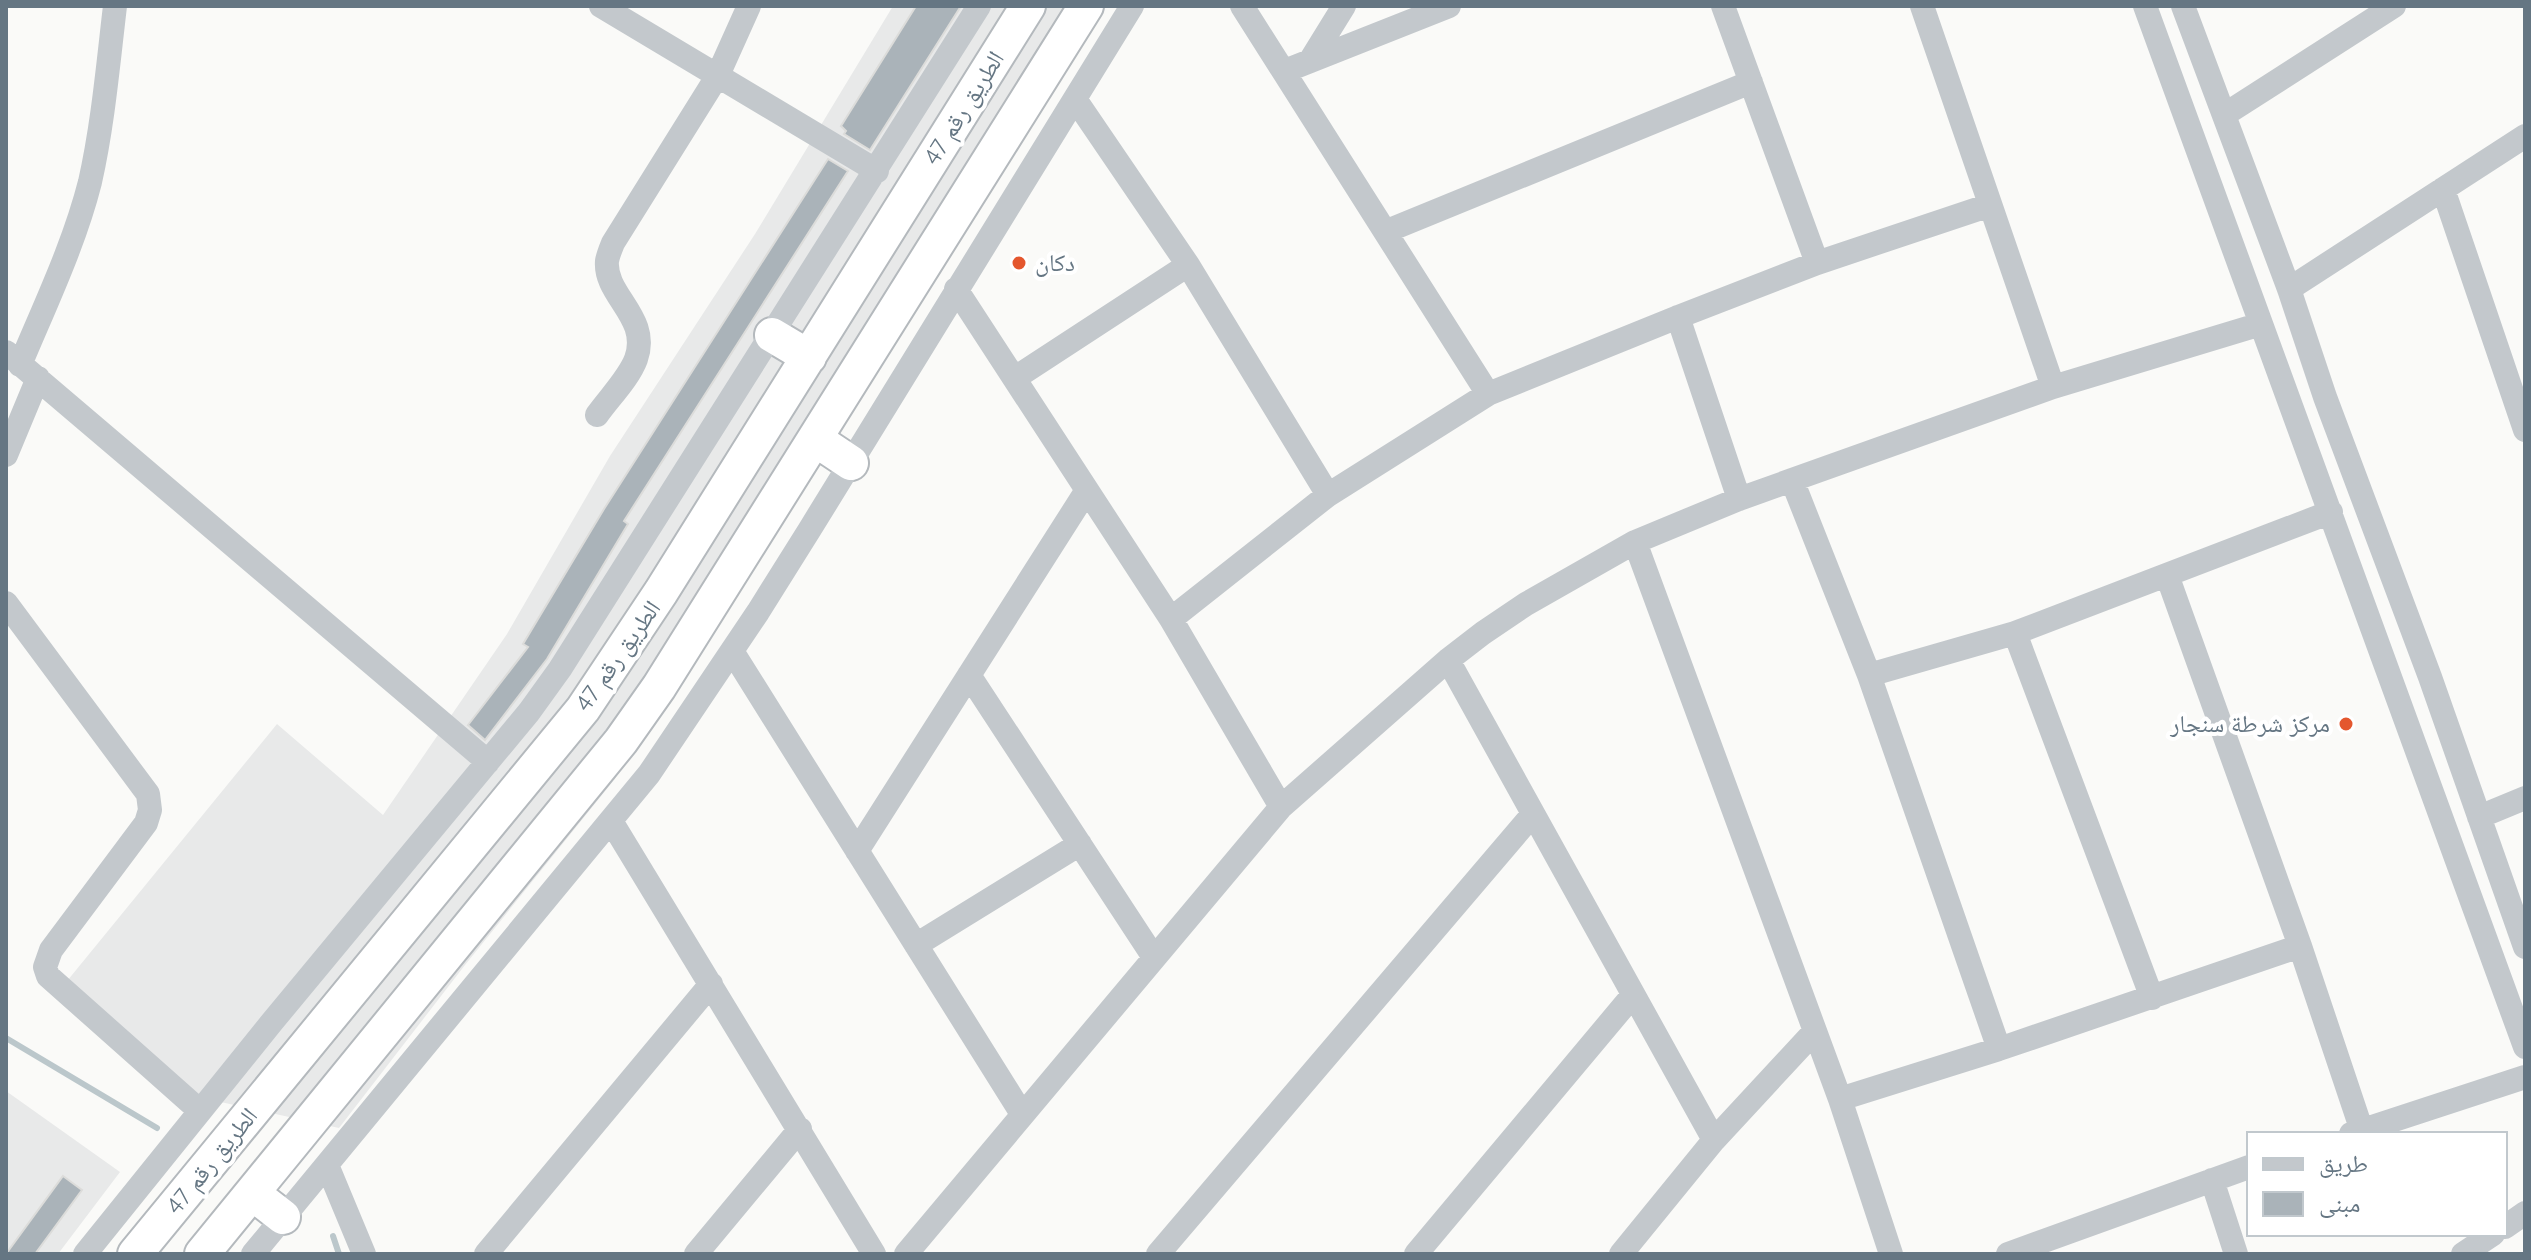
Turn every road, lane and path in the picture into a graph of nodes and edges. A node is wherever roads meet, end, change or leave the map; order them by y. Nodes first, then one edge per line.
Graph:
1 (115, 6) edge
2 (601, 6) edge
3 (749, 6) edge
4 (979, 6) edge
5 (1028, 6) edge
6 (1086, 6) edge
7 (1132, 6) edge
8 (1242, 6) edge
9 (1344, 6) edge
10 (1449, 6) edge
11 (1723, 6) edge
12 (1922, 6) edge
13 (2145, 6) edge
14 (2183, 6) edge
15 (2394, 6) edge
16 (1310, 61) junction
17 (1285, 71) junction
18 (718, 75) junction
19 (1751, 82) junction
20 (1075, 99) junction
21 (2224, 115) junction
22 (2525, 136) edge
23 (877, 171) junction
24 (2443, 189) junction
25 (1990, 205) junction
26 (1387, 231) junction
27 (1817, 263) junction
28 (1188, 265) junction
29 (956, 289) junction
30 (2289, 289) junction
31 (1678, 317) junction
32 (2261, 324) junction
33 (772, 335) junction
34 (809, 357) junction
35 (21, 365) edge
36 (1015, 378) junction
37 (2053, 387) junction
38 (1488, 394) junction
39 (597, 415) dead end
40 (2525, 430) edge
41 (815, 439) junction
42 (6, 455) edge
43 (851, 463) junction
44 (1792, 480) junction
45 (1087, 490) junction
46 (1328, 495) junction
47 (1739, 499) junction
48 (2331, 512) junction
49 (1635, 542) junction
50 (2167, 575) junction
51 (6, 603) edge
52 (1171, 619) junction
53 (2015, 633) junction
54 (732, 651) junction
55 (1448, 660) junction
56 (969, 675) junction
57 (1869, 675) junction
58 (488, 762) junction
59 (2525, 798) edge
60 (1281, 807) junction
61 (1533, 814) junction
62 (2479, 817) junction
63 (611, 821) junction
64 (1080, 844) junction
65 (857, 851) junction
66 (391, 941) junction
67 (916, 945) junction
68 (2300, 946) junction
69 (2525, 947) edge
70 (1153, 956) junction
71 (431, 974) junction
72 (711, 984) junction
73 (1633, 995) junction
74 (2152, 998) junction
75 (1815, 1031) junction
76 (2525, 1047) edge
77 (1999, 1049) junction
78 (2525, 1077) edge
79 (1840, 1099) junction
80 (200, 1111) junction
81 (1022, 1114) junction
82 (800, 1129) junction
83 (2356, 1132) edge
84 (1714, 1140) junction
85 (327, 1165) junction
86 (2247, 1168) edge
87 (2212, 1180) junction
88 (252, 1193) junction
89 (2525, 1213) edge
90 (283, 1217) junction
91 (2507, 1226) edge
92 (2490, 1236) edge
93 (2050, 1247) edge
94 (910, 1252) edge
95 (85, 1254) edge
96 (135, 1254) edge
97 (202, 1254) edge
98 (253, 1254) edge
99 (364, 1254) edge
100 (486, 1254) edge
101 (696, 1254) edge
102 (874, 1254) edge
103 (1158, 1254) edge
104 (1416, 1254) edge
105 (1621, 1254) edge
106 (1891, 1254) edge
107 (2008, 1254) edge
108 (2236, 1254) edge
109 (2463, 1254) edge

1 - 35 street
2 - 18 street
3 - 18 street
4 - 23 street
5 - 34 highway, الطريق رقم 47
6 - 41 highway, الطريق رقم 47
7 - 20 street
8 - 17 street
9 - 16 street
10 - 16 street
11 - 19 street
12 - 25 street
13 - 32 street
14 - 21 street
15 - 21 street
16 - 17 street
17 - 26 street
18 - 23 street
18 - 39 street
19 - 26 street
19 - 27 street
20 - 28 street
20 - 29 street
21 - 30 street
22 - 24 street
23 - 33 street
24 - 30 street
24 - 40 street
25 - 27 street
25 - 37 street
26 - 38 street
27 - 31 street
28 - 36 street
28 - 46 street
29 - 36 street
29 - 43 street
30 - 62 street
31 - 38 street
31 - 47 street
32 - 37 street
32 - 48 street
33 - 34 highway
33 - 58 street
34 - 66 highway, الطريق رقم 47
35 - 42 street
35 - 58 street
36 - 45 street
37 - 44 street
38 - 46 street
41 - 43 highway
41 - 71 highway, الطريق رقم 47
43 - 54 street
44 - 47 street
44 - 57 street
45 - 52 street
45 - 56 street
46 - 52 street
47 - 49 street
48 - 50 street
48 - 76 street
49 - 55 street
49 - 75 street
50 - 53 street
50 - 68 street
51 - 80 street
52 - 60 street
53 - 57 street
53 - 74 street
54 - 63 street
54 - 65 street
55 - 60 street
55 - 61 street
56 - 64 street
56 - 65 street
57 - 77 street
58 - 80 street
59 - 62 street
60 - 70 street
61 - 73 street
61 - 103 street
62 - 69 street
63 - 72 street
63 - 85 street
64 - 67 street
64 - 70 street
65 - 67 street
66 - 71 highway
66 - 96 highway, الطريق رقم 47
67 - 81 street
68 - 74 street
68 - 83 street
70 - 81 street
71 - 88 highway, الطريق رقم 47
72 - 82 street
72 - 100 street
73 - 84 street
73 - 104 street
74 - 77 street
75 - 79 street
75 - 84 street
77 - 79 street
78 - 83 street
79 - 106 street
80 - 95 street
81 - 94 street
82 - 101 street
82 - 102 street
84 - 105 street
85 - 90 street
85 - 99 street
86 - 87 street
87 - 93 street
87 - 108 street
88 - 90 highway
88 - 97 highway, الطريق رقم 47
89 - 91 street
90 - 98 street
92 - 109 street
93 - 107 street

